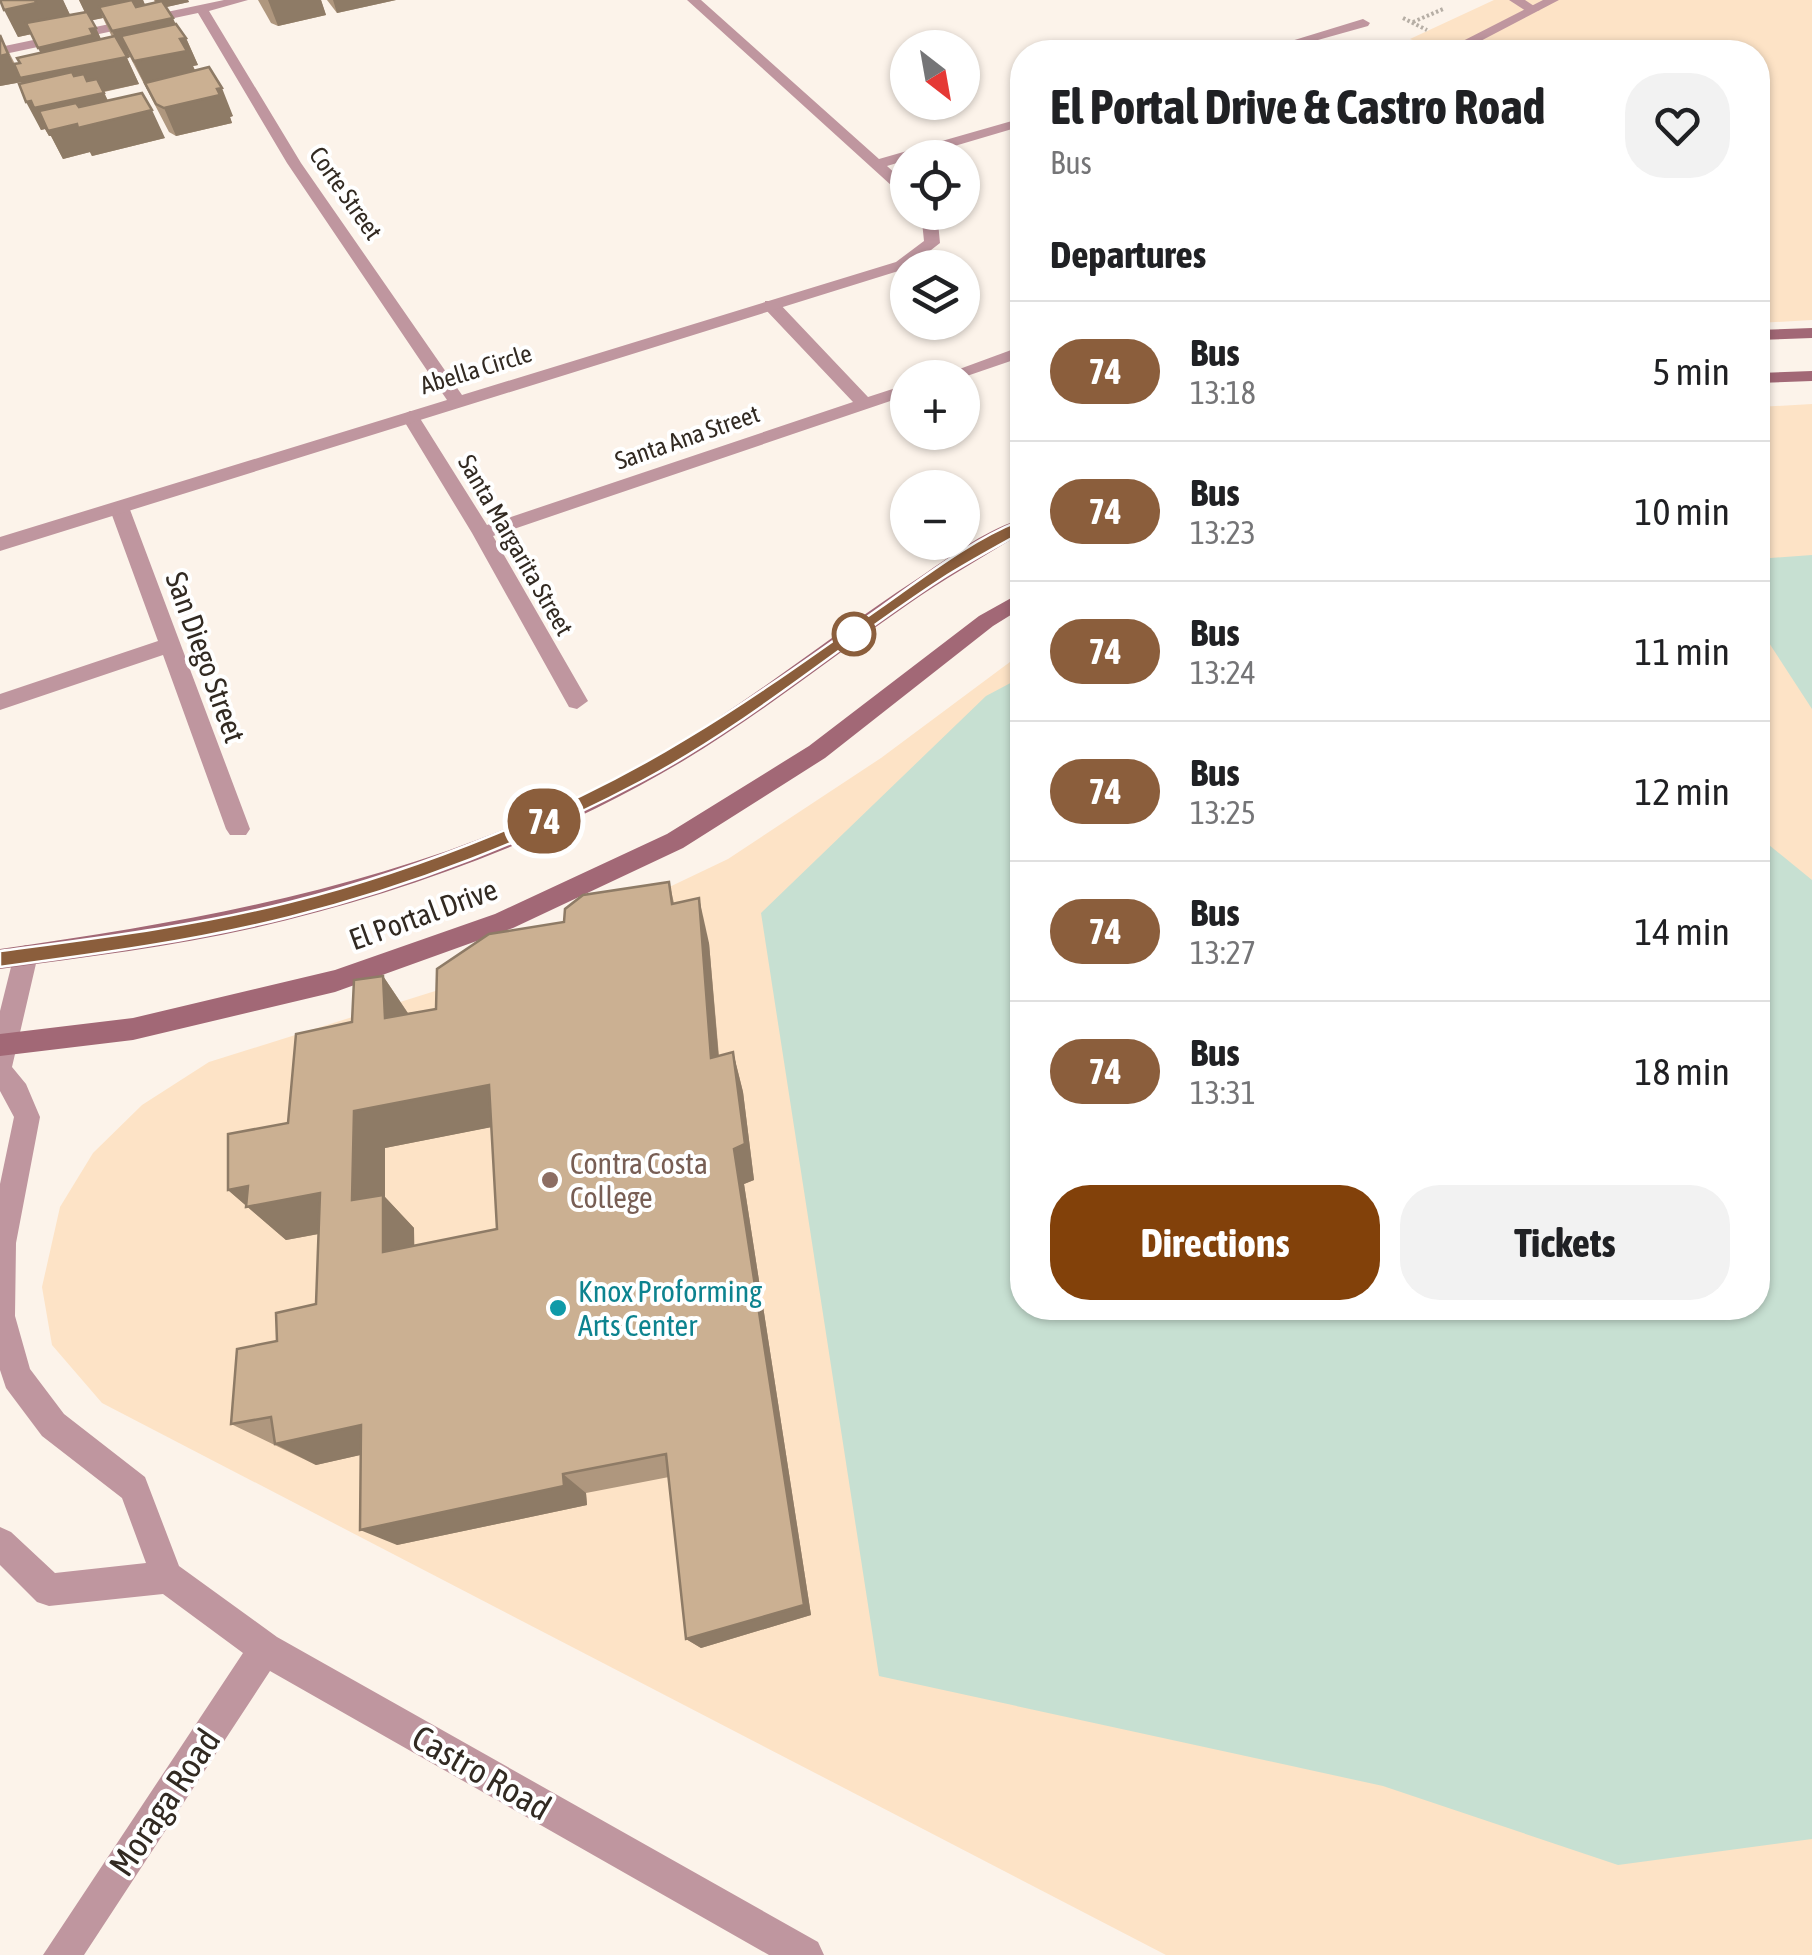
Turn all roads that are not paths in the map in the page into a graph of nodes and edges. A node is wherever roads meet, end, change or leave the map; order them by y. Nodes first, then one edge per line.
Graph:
1 (242, 0) edge
2 (693, 0) edge
3 (1514, 0) edge
4 (1552, 0) edge
5 (202, 9) junction
6 (1534, 10) junction
7 (1363, 23) dead end
8 (1304, 40) edge
9 (1472, 40) edge
10 (0, 51) edge
11 (1010, 126) edge
12 (876, 165) junction
13 (890, 178) edge
14 (930, 230) edge
15 (771, 305) junction
16 (1812, 333) edge
17 (1770, 335) edge
18 (1010, 355) edge
19 (980, 365) edge
20 (1812, 376) edge
21 (1770, 378) edge
22 (890, 396) edge
23 (457, 401) junction
24 (865, 404) junction
25 (410, 416) junction
26 (119, 507) junction
27 (1010, 532) edge
28 (482, 533) junction
29 (0, 544) edge
30 (1010, 606) edge
31 (170, 644) junction
32 (578, 700) dead end
33 (0, 702) edge
34 (238, 829) dead end
35 (13, 957) edge
36 (1, 1056) edge
37 (0, 1543) edge
38 (167, 1576) junction
39 (265, 1649) junction
40 (62, 1955) edge
41 (805, 1955) edge

1 - 5 street
2 - 12 street
3 - 6 street
4 - 6 street
5 - 10 street
5 - 23 street, Corte Street
6 - 9 street
7 - 8 street
11 - 12 street
12 - 13 street
14 - 15 street, Abella Circle
15 - 23 street, Abella Circle
15 - 24 street
16 - 17 main road
18 - 19 street
20 - 21 main road
22 - 24 street, Santa Ana Street
23 - 25 street, Abella Circle
24 - 28 street, Santa Ana Street
25 - 26 street, Abella Circle
25 - 28 street, Santa Margarita Street
26 - 29 street, Abella Circle
26 - 31 street, San Diego Street
27 - 35 main road, El Portal Drive
28 - 32 street, Santa Margarita Street
30 - 36 main road, El Portal Drive
31 - 33 street
31 - 34 street, San Diego Street
35 - 36 street
36 - 38 street
37 - 38 street
38 - 39 street, Castro Road
39 - 40 street, Moraga Road
39 - 41 street, Castro Road

